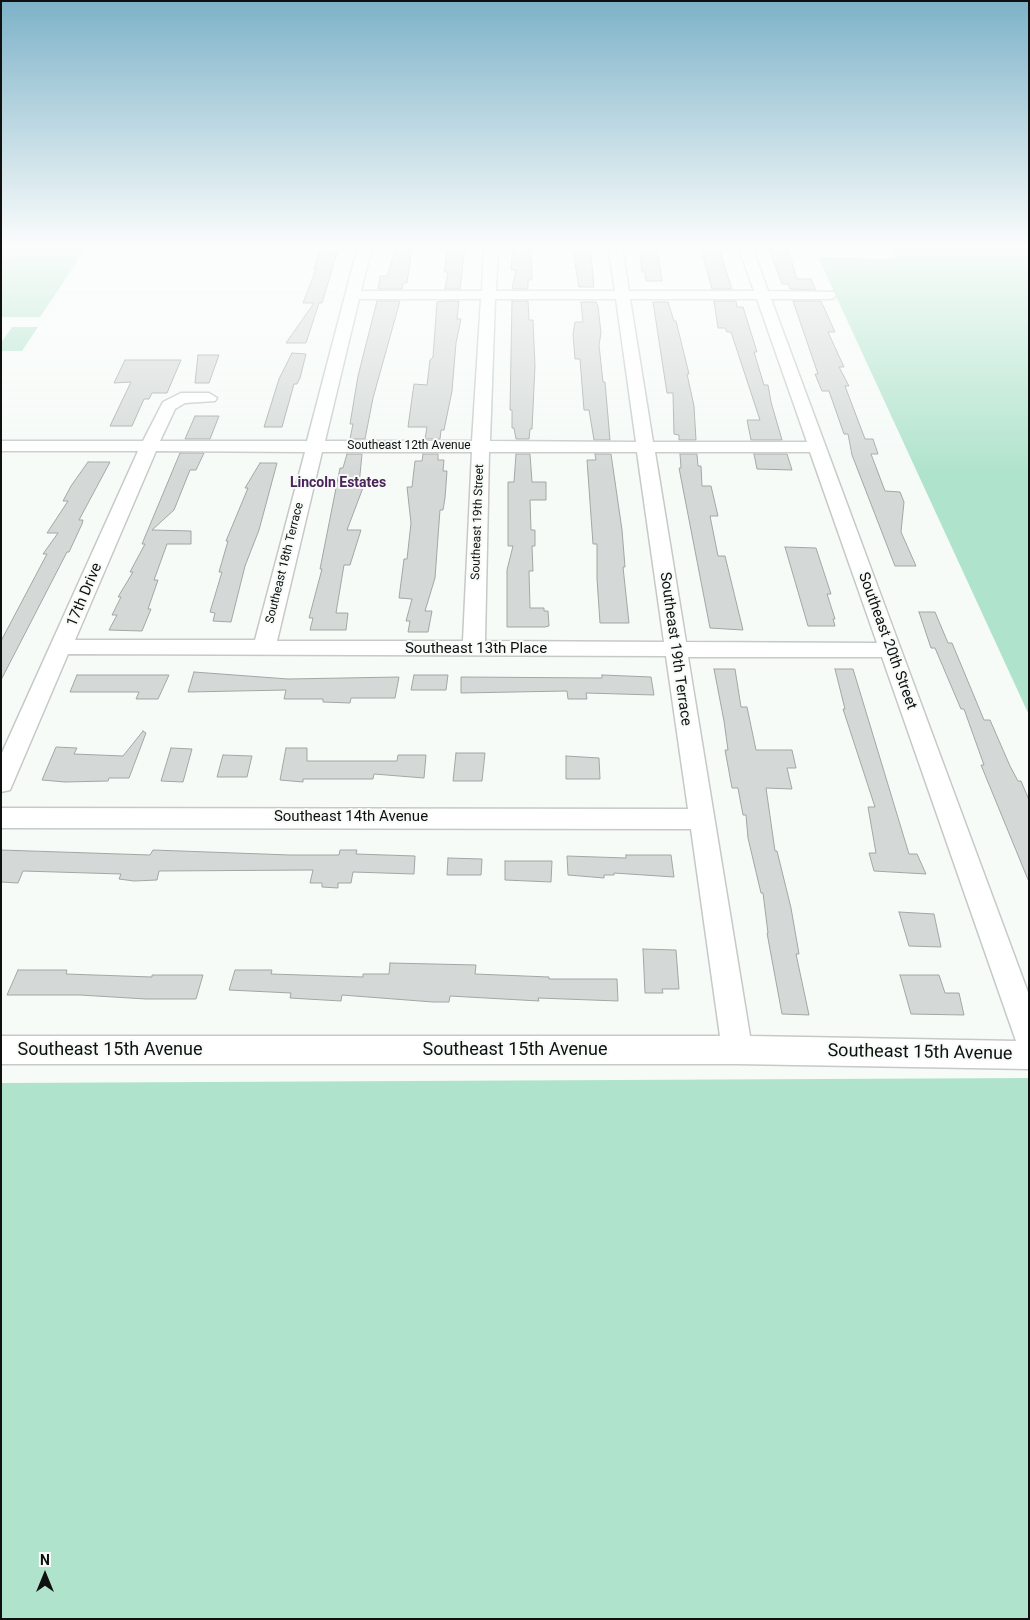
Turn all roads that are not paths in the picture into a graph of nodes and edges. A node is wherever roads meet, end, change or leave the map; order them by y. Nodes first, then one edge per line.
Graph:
1 (347, 322) edge
2 (487, 322) edge
3 (627, 322) edge
4 (772, 322) edge
5 (209, 398) dead end
6 (1, 446) edge
7 (149, 446) junction
8 (314, 446) junction
9 (481, 446) junction
10 (646, 447) junction
11 (817, 447) junction
12 (62, 647) junction
13 (264, 648) junction
14 (474, 649) junction
15 (675, 649) junction
16 (890, 650) junction
17 (1, 783) edge
18 (1, 818) edge
19 (700, 819) junction
20 (1029, 1036) edge
21 (1, 1050) edge
22 (737, 1050) junction
23 (1029, 1055) edge

1 - 8 street, Southeast 18th Terrace
2 - 9 street, Southeast 19th Street
3 - 10 street, Southeast 19th Terrace
4 - 11 street, Southeast 20th Street
5 - 7 street, 17th Drive
6 - 7 street, Southeast 12th Avenue
7 - 8 street, Southeast 12th Avenue
7 - 12 street, 17th Drive
8 - 9 street, Southeast 12th Avenue
8 - 13 street, Southeast 18th Terrace
9 - 10 street, Southeast 12th Avenue
9 - 14 street, Southeast 19th Street
10 - 11 street, Southeast 12th Avenue
10 - 15 street, Southeast 19th Terrace
11 - 16 street, Southeast 20th Street
12 - 13 street, Southeast 13th Place
12 - 17 street, 17th Drive
13 - 14 street, Southeast 13th Place
14 - 15 street, Southeast 13th Place
15 - 16 street, Southeast 13th Place
15 - 19 street, Southeast 19th Terrace
16 - 20 street, Southeast 20th Street
18 - 19 street, Southeast 14th Avenue
19 - 22 street, Southeast 19th Terrace
21 - 22 street, Southeast 15th Avenue
22 - 23 street, Southeast 15th Avenue

